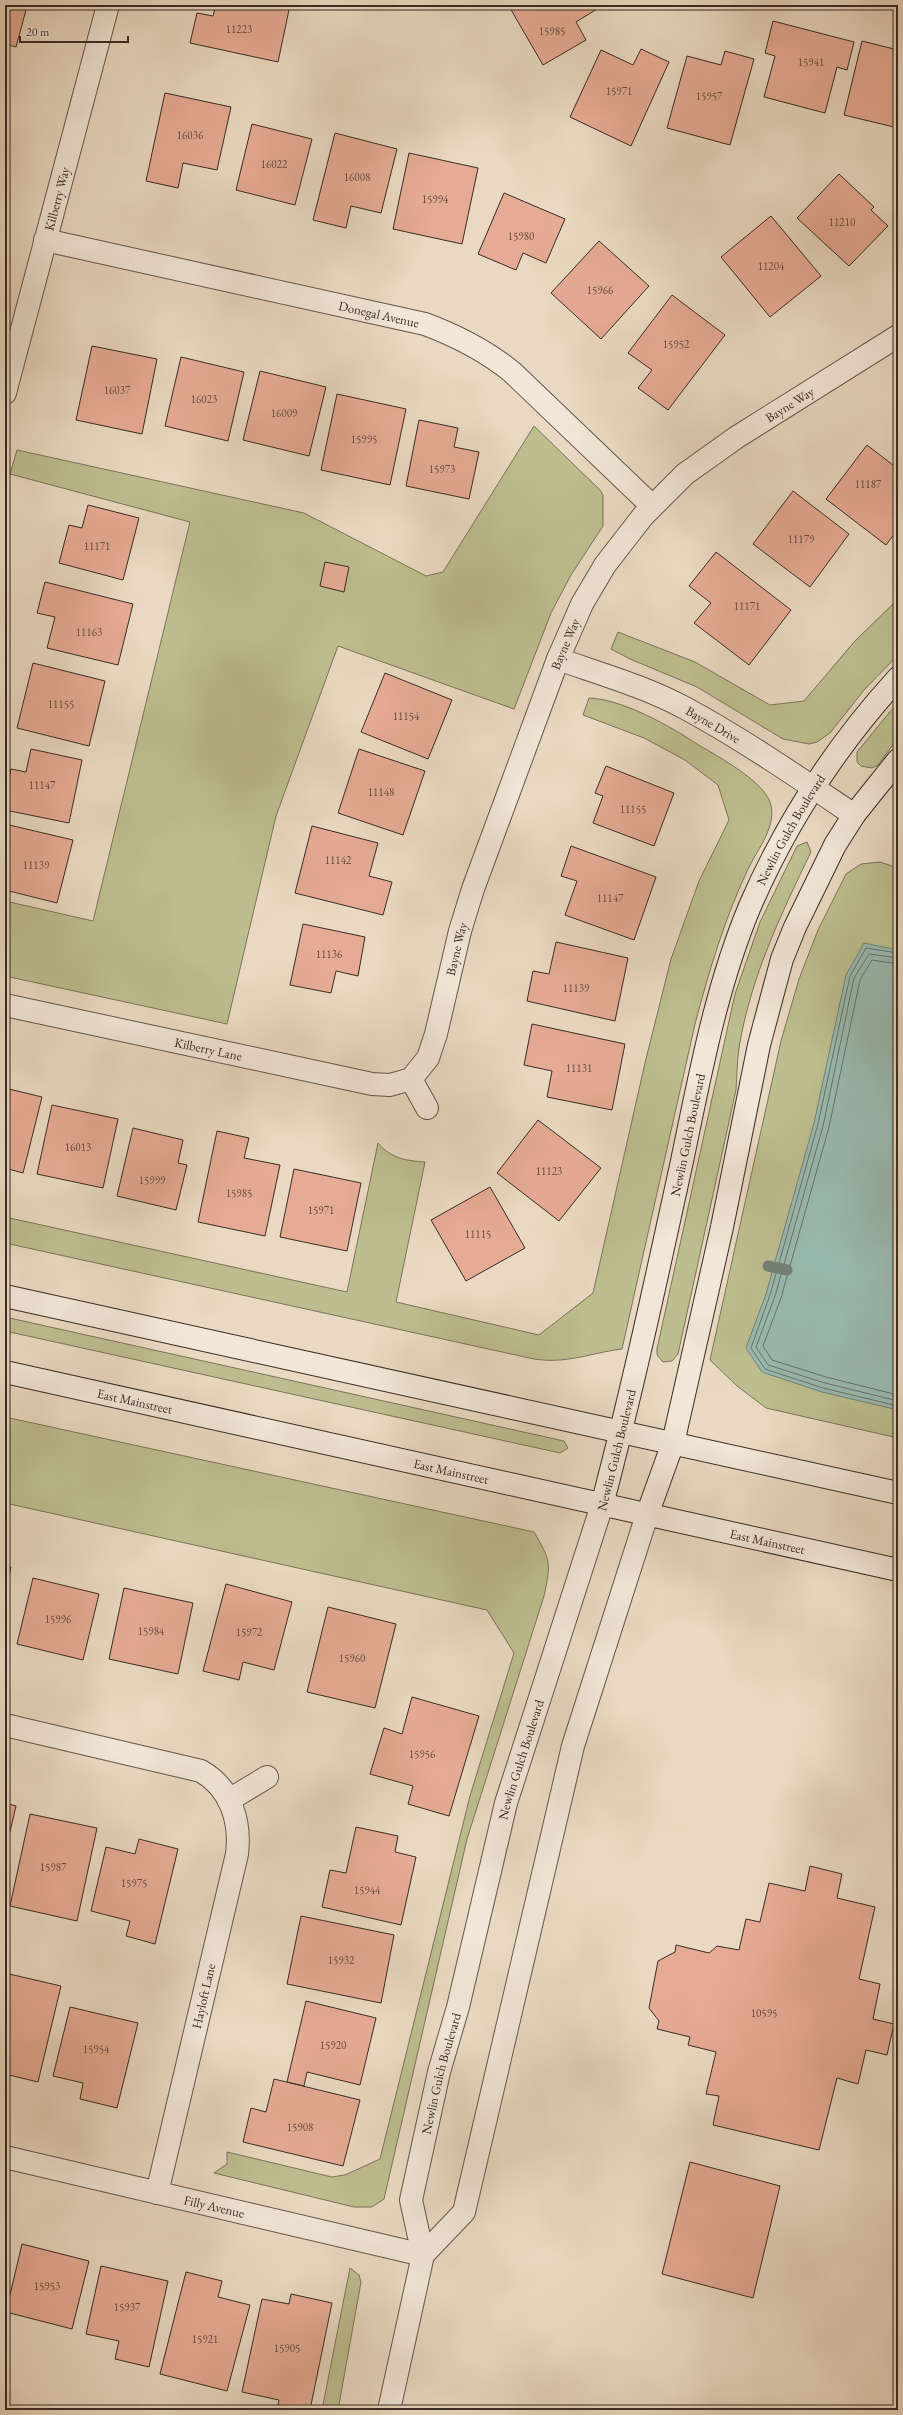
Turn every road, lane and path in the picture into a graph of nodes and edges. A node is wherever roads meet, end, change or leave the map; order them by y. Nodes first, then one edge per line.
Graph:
1 (108, 5) edge
2 (45, 240) junction
3 (898, 336) edge
4 (5, 393) edge
5 (652, 506) junction
6 (558, 659) junction
7 (898, 678) edge
8 (898, 760) edge
9 (814, 788) junction
10 (854, 815) junction
11 (5, 1005) edge
12 (411, 1079) junction
13 (427, 1108) dead end
14 (5, 1296) edge
15 (5, 1372) edge
16 (622, 1432) junction
17 (673, 1443) junction
18 (898, 1493) edge
19 (602, 1505) junction
20 (647, 1515) junction
21 (898, 1570) edge
22 (5, 1725) edge
23 (267, 1777) dead end
24 (229, 1800) junction
25 (5, 2157) edge
26 (156, 2193) junction
27 (423, 2255) junction
28 (389, 2410) edge

1 - 2 street, Kilberry Way
2 - 4 street, Kilberry Way
2 - 5 street, Donegal Avenue
3 - 5 street, Bayne Way
5 - 6 street, Bayne Way
6 - 9 street, Bayne Drive
6 - 12 street, Bayne Way
7 - 9 street, Newlin Gulch Boulevard
8 - 10 street
9 - 10 street, Bayne Drive
9 - 16 street, Newlin Gulch Boulevard
10 - 17 street
11 - 12 street, Kilberry Lane
12 - 13 street
14 - 16 street
15 - 19 street, East Mainstreet
16 - 17 street
16 - 19 street, Newlin Gulch Boulevard
17 - 18 street
17 - 20 street
19 - 20 street, East Mainstreet
19 - 27 street, Newlin Gulch Boulevard
20 - 21 street, East Mainstreet
20 - 27 street
22 - 24 street, Hayloft Lane
23 - 24 street
24 - 26 street, Hayloft Lane
25 - 26 street, Filly Avenue
26 - 27 street, Filly Avenue
27 - 28 street, Newlin Gulch Boulevard

